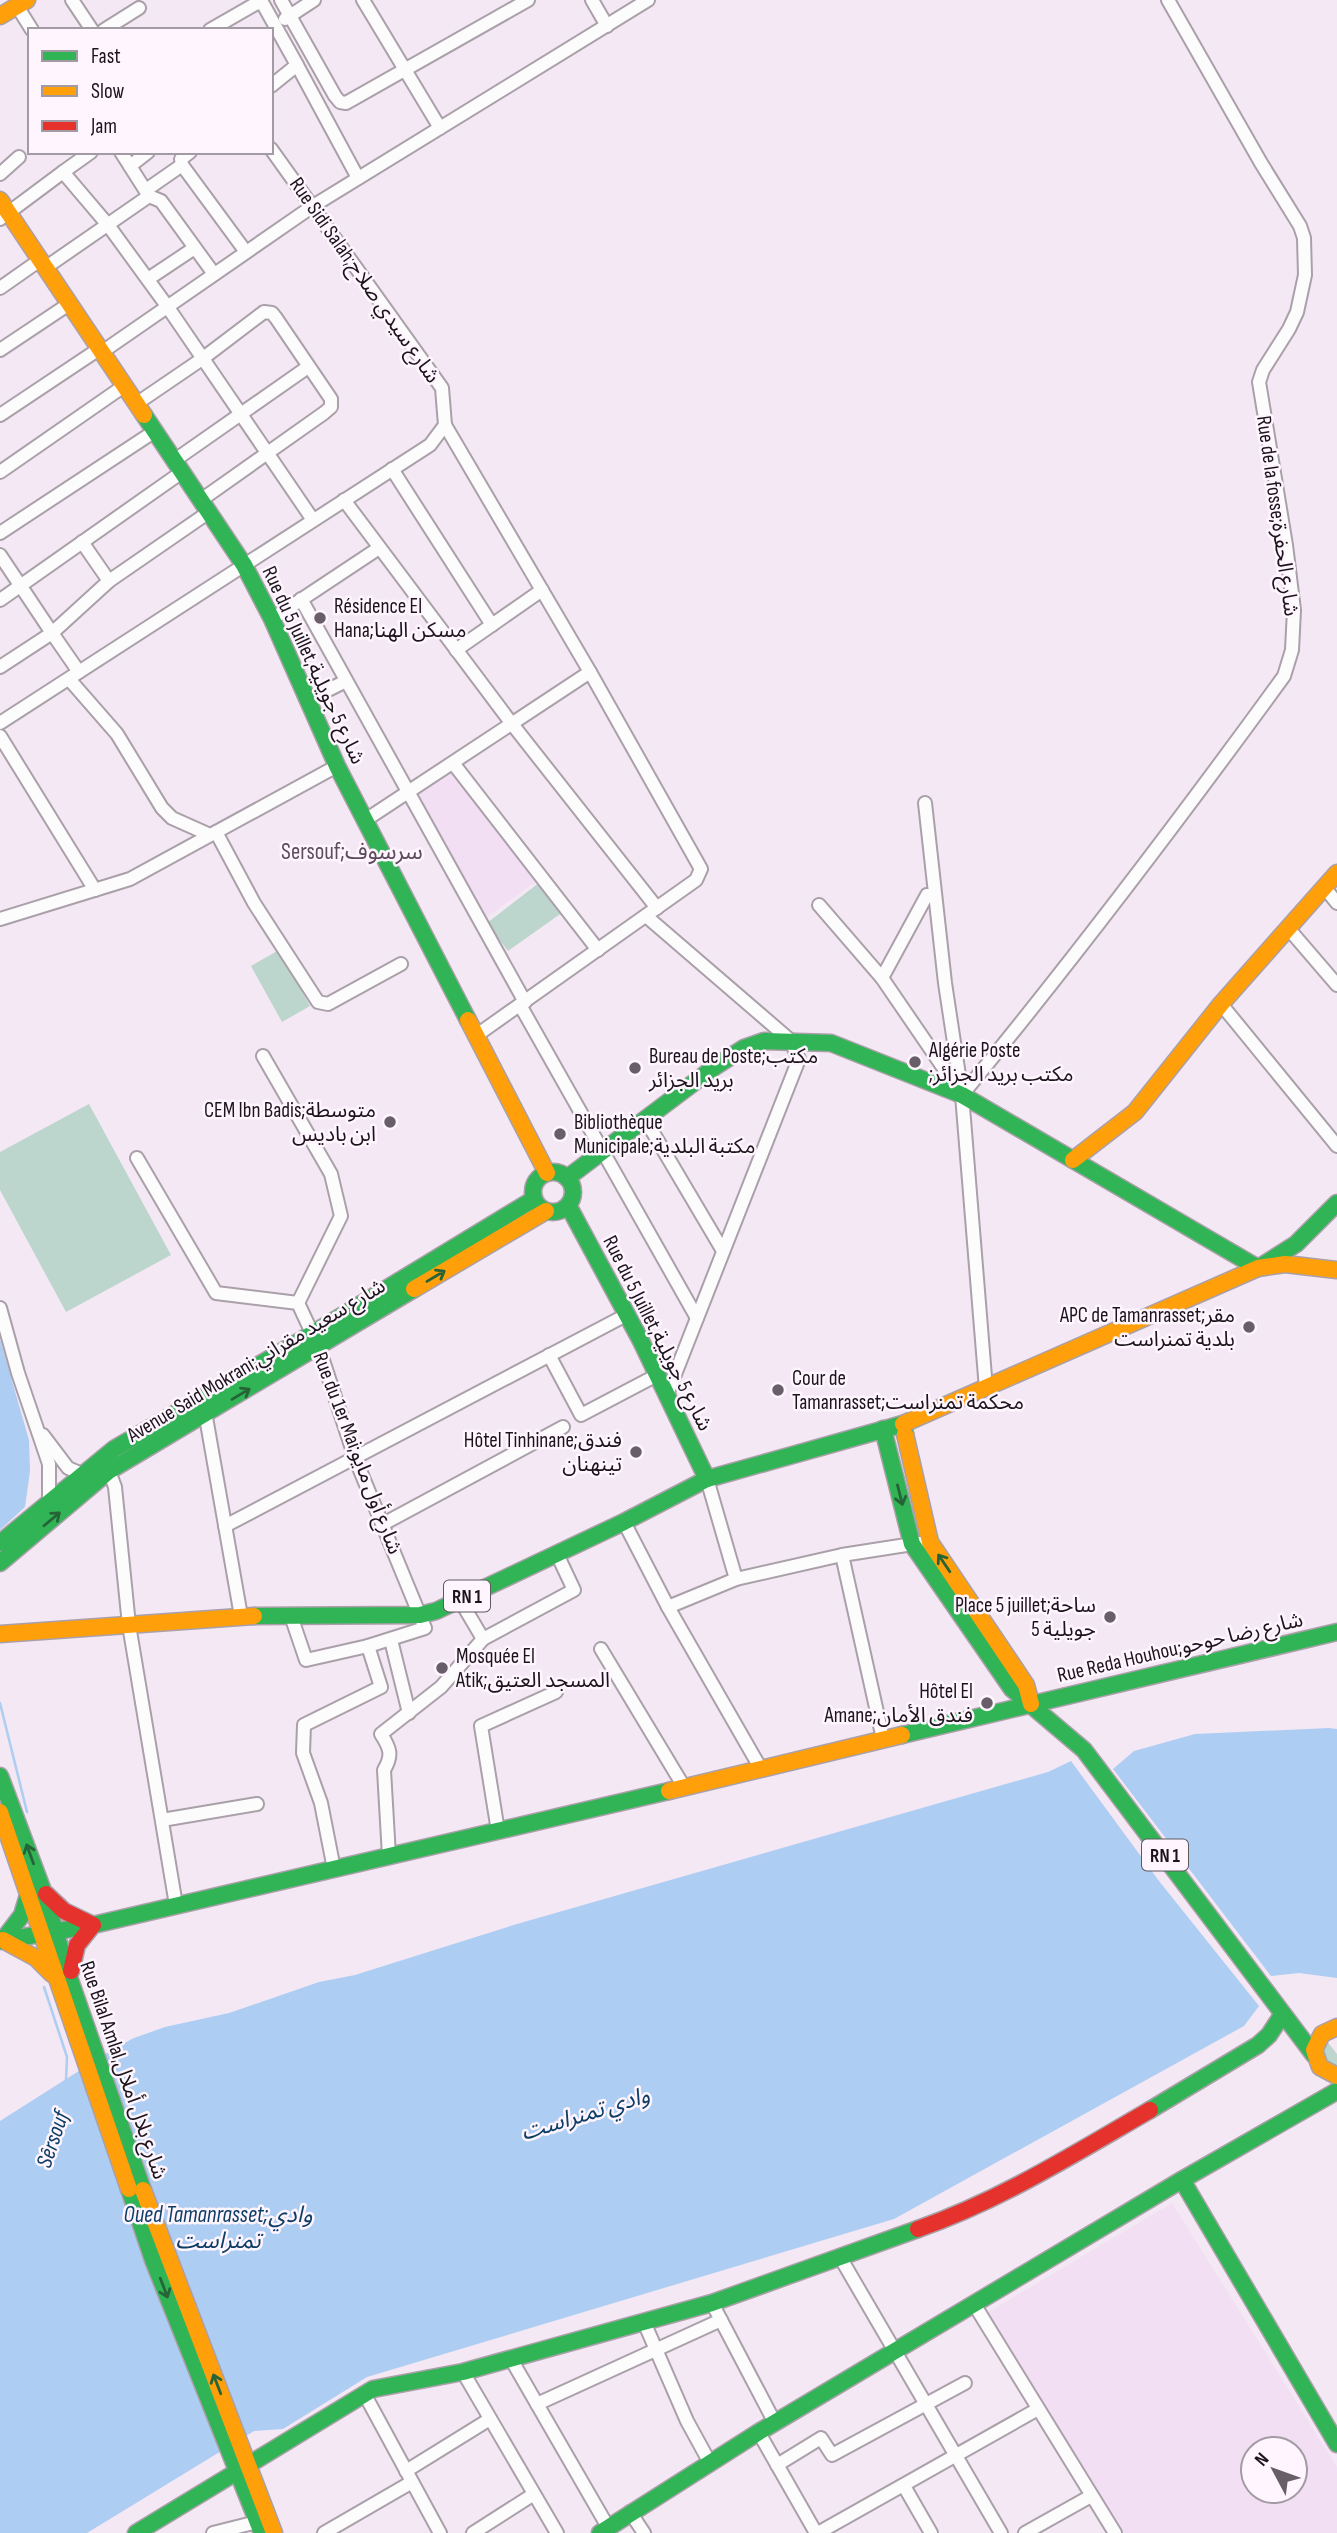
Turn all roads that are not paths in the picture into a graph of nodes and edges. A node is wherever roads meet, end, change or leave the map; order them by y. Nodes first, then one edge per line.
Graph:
1 (72, 0) edge
2 (281, 0) edge
3 (314, 0) edge
4 (363, 0) edge
5 (528, 0) edge
6 (592, 0) edge
7 (648, 0) edge
8 (1168, 0) edge
9 (22, 3) edge
10 (139, 8) dead end
11 (290, 15) junction
12 (0, 16) edge
13 (607, 26) junction
14 (31, 28) edge
15 (91, 28) edge
16 (107, 28) edge
17 (214, 28) edge
18 (274, 28) edge
19 (297, 65) junction
20 (404, 69) junction
21 (273, 84) edge
22 (440, 128) junction
23 (273, 152) edge
24 (87, 154) edge
25 (122, 154) edge
26 (145, 154) edge
27 (187, 154) edge
28 (19, 157) dead end
29 (182, 165) junction
30 (130, 166) junction
31 (63, 172) junction
32 (0, 174) edge
33 (358, 178) junction
34 (148, 193) junction
35 (313, 206) junction
36 (3, 211) edge
37 (108, 225) junction
38 (193, 249) junction
39 (246, 253) junction
40 (43, 264) junction
41 (214, 274) junction
42 (148, 279) junction
43 (0, 288) edge
44 (69, 304) junction
45 (167, 306) junction
46 (0, 350) edge
47 (101, 351) junction
48 (202, 359) junction
49 (308, 367) junction
50 (124, 386) junction
51 (136, 404) junction
52 (239, 414) junction
53 (0, 415) edge
54 (445, 425) junction
55 (155, 431) junction
56 (268, 453) junction
57 (178, 466) junction
58 (392, 469) junction
59 (0, 472) edge
60 (344, 500) junction
61 (205, 506) junction
62 (313, 520) junction
63 (0, 533) edge
64 (82, 542) junction
65 (379, 548) junction
66 (0, 555) edge
67 (244, 565) junction
68 (109, 581) junction
69 (20, 585) junction
70 (542, 590) junction
71 (301, 599) junction
72 (0, 600) edge
73 (272, 619) junction
74 (492, 625) junction
75 (52, 633) junction
76 (456, 650) junction
77 (0, 667) edge
78 (590, 672) junction
79 (74, 676) junction
80 (346, 681) junction
81 (307, 700) junction
82 (0, 723) edge
83 (512, 724) junction
84 (0, 736) edge
85 (453, 763) junction
86 (337, 766) junction
87 (408, 792) junction
88 (925, 803) dead end
89 (365, 821) junction
90 (213, 834) junction
91 (1337, 873) edge
92 (1324, 887) junction
93 (95, 890) junction
94 (935, 896) junction
95 (1337, 903) edge
96 (819, 905) dead end
97 (652, 912) junction
98 (0, 919) edge
99 (1288, 928) junction
100 (598, 950) junction
101 (401, 964) dead end
102 (882, 978) junction
103 (1337, 985) edge
104 (522, 1004) junction
105 (1221, 1004) junction
106 (477, 1035) junction
107 (790, 1040) junction
108 (262, 1056) dead end
109 (962, 1095) junction
110 (645, 1119) junction
111 (1337, 1146) edge
112 (601, 1152) junction
113 (137, 1158) dead end
114 (1073, 1160) junction
115 (547, 1173) junction
116 (567, 1178) junction
117 (534, 1199) junction
118 (1337, 1203) edge
119 (569, 1207) junction
120 (546, 1212) junction
121 (1296, 1244) junction
122 (723, 1251) junction
123 (1314, 1266) junction
124 (1258, 1268) junction
125 (1337, 1270) edge
126 (298, 1303) junction
127 (0, 1308) edge
128 (628, 1314) junction
129 (697, 1318) junction
130 (316, 1341) junction
131 (549, 1355) junction
132 (659, 1374) junction
133 (986, 1389) junction
134 (668, 1392) junction
135 (202, 1396) junction
136 (206, 1415) junction
137 (35, 1423) junction
138 (903, 1424) junction
139 (563, 1427) dead end
140 (883, 1429) junction
141 (355, 1458) junction
142 (109, 1471) junction
143 (82, 1474) junction
144 (707, 1479) junction
145 (49, 1501) junction
146 (624, 1522) junction
147 (383, 1524) junction
148 (225, 1525) junction
149 (930, 1542) junction
150 (0, 1543) edge
151 (912, 1544) junction
152 (557, 1554) junction
153 (842, 1555) junction
154 (0, 1563) edge
155 (736, 1579) junction
156 (460, 1600) junction
157 (668, 1607) junction
158 (420, 1615) junction
159 (241, 1616) junction
160 (291, 1616) junction
161 (129, 1625) junction
162 (1337, 1632) edge
163 (0, 1633) edge
164 (483, 1639) junction
165 (391, 1640) junction
166 (369, 1646) junction
167 (601, 1650) dead end
168 (556, 1692) dead end
169 (1031, 1704) junction
170 (409, 1713) junction
171 (883, 1738) junction
172 (761, 1769) junction
173 (0, 1776) edge
174 (684, 1787) junction
175 (257, 1804) dead end
176 (0, 1812) edge
177 (162, 1820) junction
178 (498, 1831) junction
179 (389, 1856) junction
180 (334, 1869) junction
181 (36, 1890) junction
182 (176, 1905) junction
183 (93, 1925) junction
184 (49, 1932) junction
185 (1, 1941) edge
186 (63, 1980) junction
187 (1284, 2017) junction
188 (1332, 2029) edge
189 (1314, 2055) junction
190 (1337, 2076) edge
191 (1337, 2091) edge
192 (1182, 2180) junction
193 (840, 2257) junction
194 (712, 2303) junction
195 (974, 2304) junction
196 (721, 2320) junction
197 (644, 2322) junction
198 (656, 2349) junction
199 (895, 2351) junction
200 (511, 2359) junction
201 (463, 2372) junction
202 (965, 2383) dead end
203 (365, 2395) junction
204 (537, 2404) junction
205 (926, 2405) junction
206 (1038, 2409) junction
207 (490, 2419) junction
208 (775, 2423) junction
209 (759, 2433) junction
210 (1337, 2444) edge
211 (956, 2456) junction
212 (710, 2463) junction
213 (777, 2465) junction
214 (242, 2468) junction
215 (409, 2476) junction
216 (904, 2486) junction
217 (534, 2494) junction
218 (1091, 2496) junction
219 (630, 2512) junction
220 (265, 2526) edge
221 (158, 2527) edge
222 (604, 2530) edge
223 (327, 2532) edge
224 (136, 2533) edge
225 (213, 2533) edge
226 (440, 2533) edge
227 (473, 2533) edge
228 (557, 2533) edge
229 (644, 2533) edge
230 (817, 2533) edge
231 (931, 2533) edge
232 (1001, 2533) edge
233 (1025, 2533) edge
234 (1115, 2533) edge

1 - 15 street
2 - 11 street
3 - 11 street
4 - 20 street
5 - 20 street
6 - 13 street
7 - 13 street
8 - 109 street, Rue de la fosse;شارع الحفرة
9 - 12 street
9 - 14 street
10 - 16 street
11 - 18 street
11 - 20 street
13 - 22 street
17 - 18 street
18 - 19 street
19 - 21 street
19 - 33 street
20 - 22 street
22 - 33 street
23 - 35 street, Rue Sidi Salah;شارع سيدي صلاح
24 - 31 street
25 - 30 street
26 - 30 street
27 - 29 street
28 - 32 street
29 - 34 street
29 - 39 street
30 - 34 street
31 - 36 street
31 - 37 street
33 - 35 street
34 - 37 street
34 - 38 street
35 - 39 street
35 - 54 street, Rue Sidi Salah;شارع سيدي صلاح
36 - 40 street, Rue du 5 Juillet,شارع 5 جويلية
37 - 40 street
37 - 42 street
38 - 41 street
38 - 42 street
39 - 41 street
40 - 43 street
40 - 44 street, Rue du 5 Juillet,شارع 5 جويلية
41 - 45 street
42 - 45 street
44 - 46 street
44 - 47 street, Rue du 5 Juillet,شارع 5 جويلية
45 - 47 street
45 - 48 street
47 - 50 street, Rue du 5 Juillet,شارع 5 جويلية
47 - 53 street
48 - 49 street
48 - 51 street
48 - 52 street
49 - 52 street
49 - 56 street
50 - 51 street, Rue du 5 Juillet,شارع 5 جويلية
50 - 59 street
51 - 55 street, Rue du 5 Juillet,شارع 5 جويلية
52 - 56 street
52 - 57 street
54 - 58 street
54 - 70 street
55 - 57 street, Rue du 5 Juillet,شارع 5 جويلية
55 - 63 street
56 - 61 street
56 - 62 street
57 - 61 street, Rue du 5 Juillet,شارع 5 جويلية
57 - 64 street
58 - 60 street
58 - 74 street
60 - 62 street
60 - 65 street
61 - 67 street, Rue du 5 Juillet,شارع 5 جويلية
61 - 68 street
62 - 67 street
64 - 68 street
64 - 69 street
65 - 71 street
65 - 76 street
66 - 69 street
67 - 73 street, Rue du 5 Juillet,شارع 5 جويلية
67 - 79 street
68 - 75 street
69 - 72 street
69 - 75 street
70 - 74 street
70 - 78 street
71 - 73 street
71 - 80 street
73 - 81 street, Rue du 5 Juillet,شارع 5 جويلية
74 - 76 street
75 - 77 street
75 - 79 street
76 - 83 street
78 - 83 street
78 - 97 street
79 - 82 street
79 - 90 street
80 - 81 street
80 - 87 street
81 - 86 street, Rue du 5 Juillet,شارع 5 جويلية
83 - 85 street
83 - 97 street
84 - 93 street
85 - 87 street
85 - 100 street
86 - 89 street, Rue du 5 Juillet,شارع 5 جويلية
86 - 90 street
87 - 89 street
87 - 104 street
88 - 94 street
89 - 106 street, Rue du 5 Juillet,شارع 5 جويلية
90 - 93 street
90 - 101 street
91 - 92 street
92 - 95 street
92 - 99 street
93 - 98 street
94 - 102 street
94 - 109 street
96 - 102 street
97 - 100 street
97 - 107 street
99 - 103 street
99 - 105 street
100 - 104 street
102 - 109 street
104 - 106 street
104 - 112 street
105 - 111 street
105 - 114 street
106 - 115 street, Rue du 5 Juillet,شارع 5 جويلية
107 - 109 street
107 - 110 street
107 - 122 street
108 - 126 street
109 - 114 street
109 - 133 street
110 - 112 street
110 - 122 street
112 - 116 street
112 - 129 street
113 - 126 street
114 - 124 street
115 - 116 street
115 - 117 street
116 - 119 street
117 - 120 street
117 - 130 street, Avenue Said Mokrani;شارع سعيد مقراني
118 - 121 street
119 - 120 street
119 - 128 street, Rue du 5 Juillet,شارع 5 جويلية
130 -> 120 street, Avenue Said Mokrani;شارع سعيد مقراني
121 - 123 street
121 - 124 street
122 - 129 street
123 - 124 street
123 - 125 street
124 - 133 street
126 - 130 street, Rue du 1er Mai;شارع أول مايو
127 - 137 street
128 - 131 street
128 - 132 street, Rue du 5 Juillet,شارع 5 جويلية
129 - 134 street
130 - 135 street, Avenue Said Mokrani;شارع سعيد مقراني
136 -> 130 street, Avenue Said Mokrani;شارع سعيد مقراني
130 - 141 street, Rue du 1er Mai;شارع أول مايو
131 - 132 street
131 - 141 street
132 - 134 street, Rue du 5 Juillet,شارع 5 جويلية
133 - 138 street
134 - 144 street, Rue du 5 Juillet,شارع 5 جويلية
135 - 136 street
135 - 143 street, Avenue Said Mokrani;شارع سعيد مقراني
136 - 142 street, Avenue Said Mokrani;شارع سعيد مقراني
136 - 148 street
137 - 143 street
137 - 145 street
138 - 140 street, RN 1
138 - 149 street, RN 1
139 - 147 street
140 - 144 street, RN 1
140 -> 151 street, RN 1
141 - 147 street, Rue du 1er Mai;شارع أول مايو
141 - 148 street
154 -> 142 street, Avenue Said Mokrani;شارع سعيد مقراني
142 - 161 street
143 - 145 street, Avenue Said Mokrani;شارع سعيد مقراني
144 - 146 street, RN 1
144 - 155 street
145 - 150 street, Avenue Said Mokrani;شارع سعيد مقراني
146 - 152 street, RN 1
146 - 157 street
147 - 158 street, Rue du 1er Mai;شارع أول مايو
148 - 159 street
149 - 151 street
169 -> 149 street, RN 1
151 - 153 street
151 - 169 street, RN 1
152 - 156 street, RN 1
152 - 164 street
153 - 155 street
153 - 171 street
155 - 157 street
156 - 158 street, RN 1
156 - 164 street
157 - 172 street
158 - 160 street, RN 1
158 - 165 street
159 - 160 street, RN 1
159 - 161 street, RN 1
160 - 166 street
161 - 163 street, RN 1
161 - 177 street
162 - 169 street, Rue Reda Houhou;شارع رضا حوحو
164 - 170 street
165 - 166 street
165 - 170 street
166 - 180 street
167 - 174 street
168 - 178 street
169 - 171 street, Rue Reda Houhou;شارع رضا حوحو
169 - 187 street, RN 1
170 - 179 street
171 - 172 street, Rue Reda Houhou;شارع رضا حوحو
172 - 174 street, Rue Reda Houhou;شارع رضا حوحو
181 -> 173 street, Rue Bilal Amlal,شارع بلال أملال
174 - 178 street, Rue Reda Houhou;شارع رضا حوحو
175 - 177 street
176 - 181 street, Rue Bilal Amlal,شارع بلال أملال
177 - 182 street
178 - 179 street, Rue Reda Houhou;شارع رضا حوحو
179 - 180 street, Rue Reda Houhou;شارع رضا حوحو
180 - 182 street, Rue Reda Houhou;شارع رضا حوحو
181 - 183 street
181 - 184 street, Rue Bilal Amlal,شارع بلال أملال
181 - 185 street
182 - 183 street, Rue Reda Houhou;شارع رضا حوحو
183 - 184 street, Rue Reda Houhou;شارع رضا حوحو
183 - 186 street
184 - 185 street, Rue Reda Houhou;شارع رضا حوحو
184 - 186 street, Rue Bilal Amlal,شارع بلال أملال
185 - 186 street
186 - 214 street, Rue Bilal Amlal,شارع بلال أملال
187 - 188 street
187 - 189 street, RN 1
187 - 193 street
188 - 189 street
189 - 190 street
191 - 192 street
192 - 195 street
192 - 210 street
193 - 194 street
193 - 199 street
194 - 196 street
194 - 197 street
195 - 199 street
195 - 206 street
196 - 198 street
196 - 208 street
197 - 198 street
197 - 200 street
198 - 204 street
198 - 212 street
199 - 205 street
199 - 208 street
200 - 201 street
200 - 204 street
201 - 203 street
201 - 207 street
202 - 205 street
203 - 214 street
203 - 215 street
204 - 222 street
205 - 211 street
205 - 213 street
206 - 211 street
206 - 218 street
207 - 215 street
207 - 217 street
208 - 209 street
209 - 212 street
209 - 213 street
211 - 216 street
211 - 232 street
212 - 219 street
213 - 230 street
214 - 220 street, Rue Bilal Amlal,شارع بلال أملال
214 - 221 street
215 - 223 street
215 - 226 street
216 - 230 street
216 - 231 street
217 - 227 street
217 - 228 street
218 - 233 street
218 - 234 street
219 - 222 street
219 - 229 street
220 - 225 street
221 - 224 street

